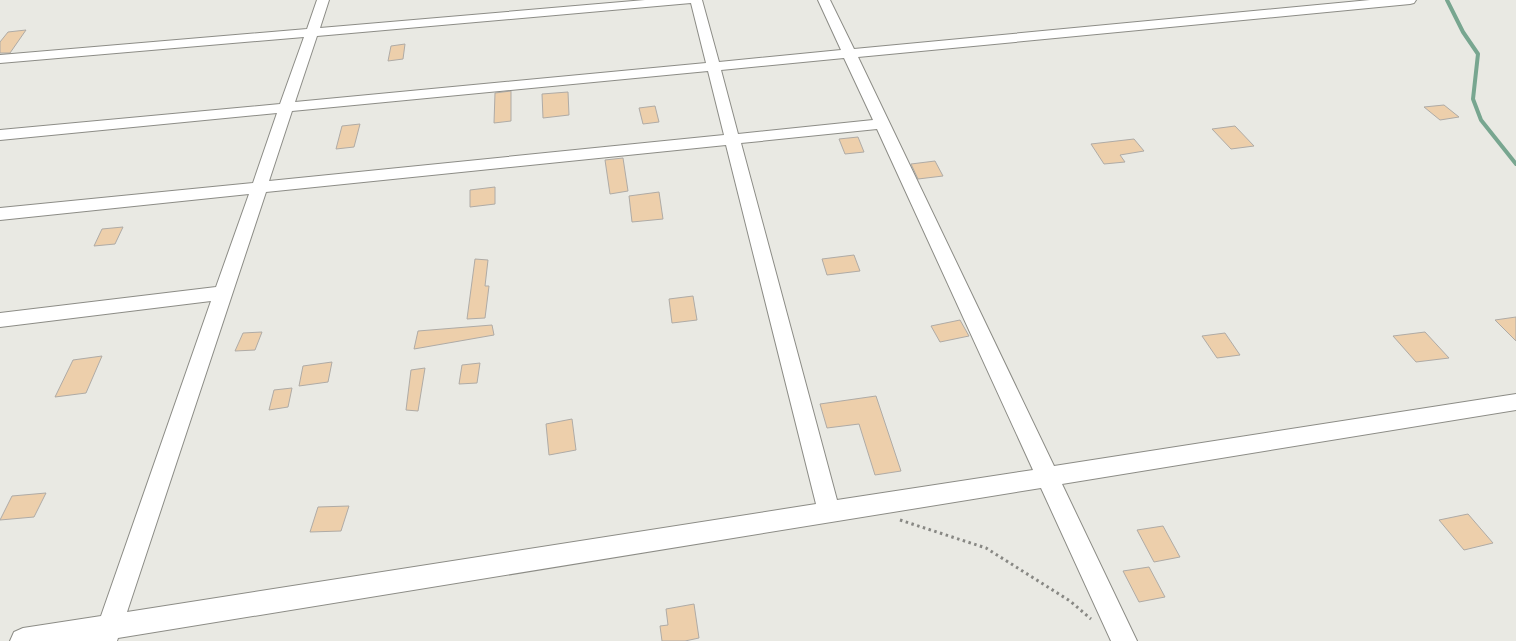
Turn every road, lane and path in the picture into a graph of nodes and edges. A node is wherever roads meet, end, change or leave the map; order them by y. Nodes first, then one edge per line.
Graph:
1 (323, 0) edge
2 (689, 0) edge
3 (696, 0) edge
4 (824, 0) edge
5 (1410, 0) edge
6 (312, 32) junction
7 (849, 54) junction
8 (0, 59) edge
9 (713, 67) junction
10 (286, 108) junction
11 (882, 124) junction
12 (0, 135) edge
13 (732, 139) junction
14 (259, 187) junction
15 (0, 214) edge
16 (223, 293) junction
17 (0, 320) edge
18 (1516, 402) edge
19 (1047, 477) junction
20 (829, 512) junction
21 (897, 519) dead end
22 (1094, 621) dead end
23 (107, 634) edge
24 (23, 641) edge
25 (1124, 641) edge

1 - 6 street
2 - 6 street
3 - 9 street
4 - 7 street
5 - 7 street
6 - 8 street
6 - 10 street
7 - 9 street
7 - 11 street
9 - 10 street
9 - 13 street
10 - 12 street
10 - 14 street
11 - 13 street
11 - 19 street
13 - 14 street
13 - 20 street
14 - 15 street
14 - 16 street
16 - 17 street
16 - 23 street
18 - 19 street
19 - 20 street
19 - 25 street
20 - 23 street
21 - 22 path
23 - 24 street

